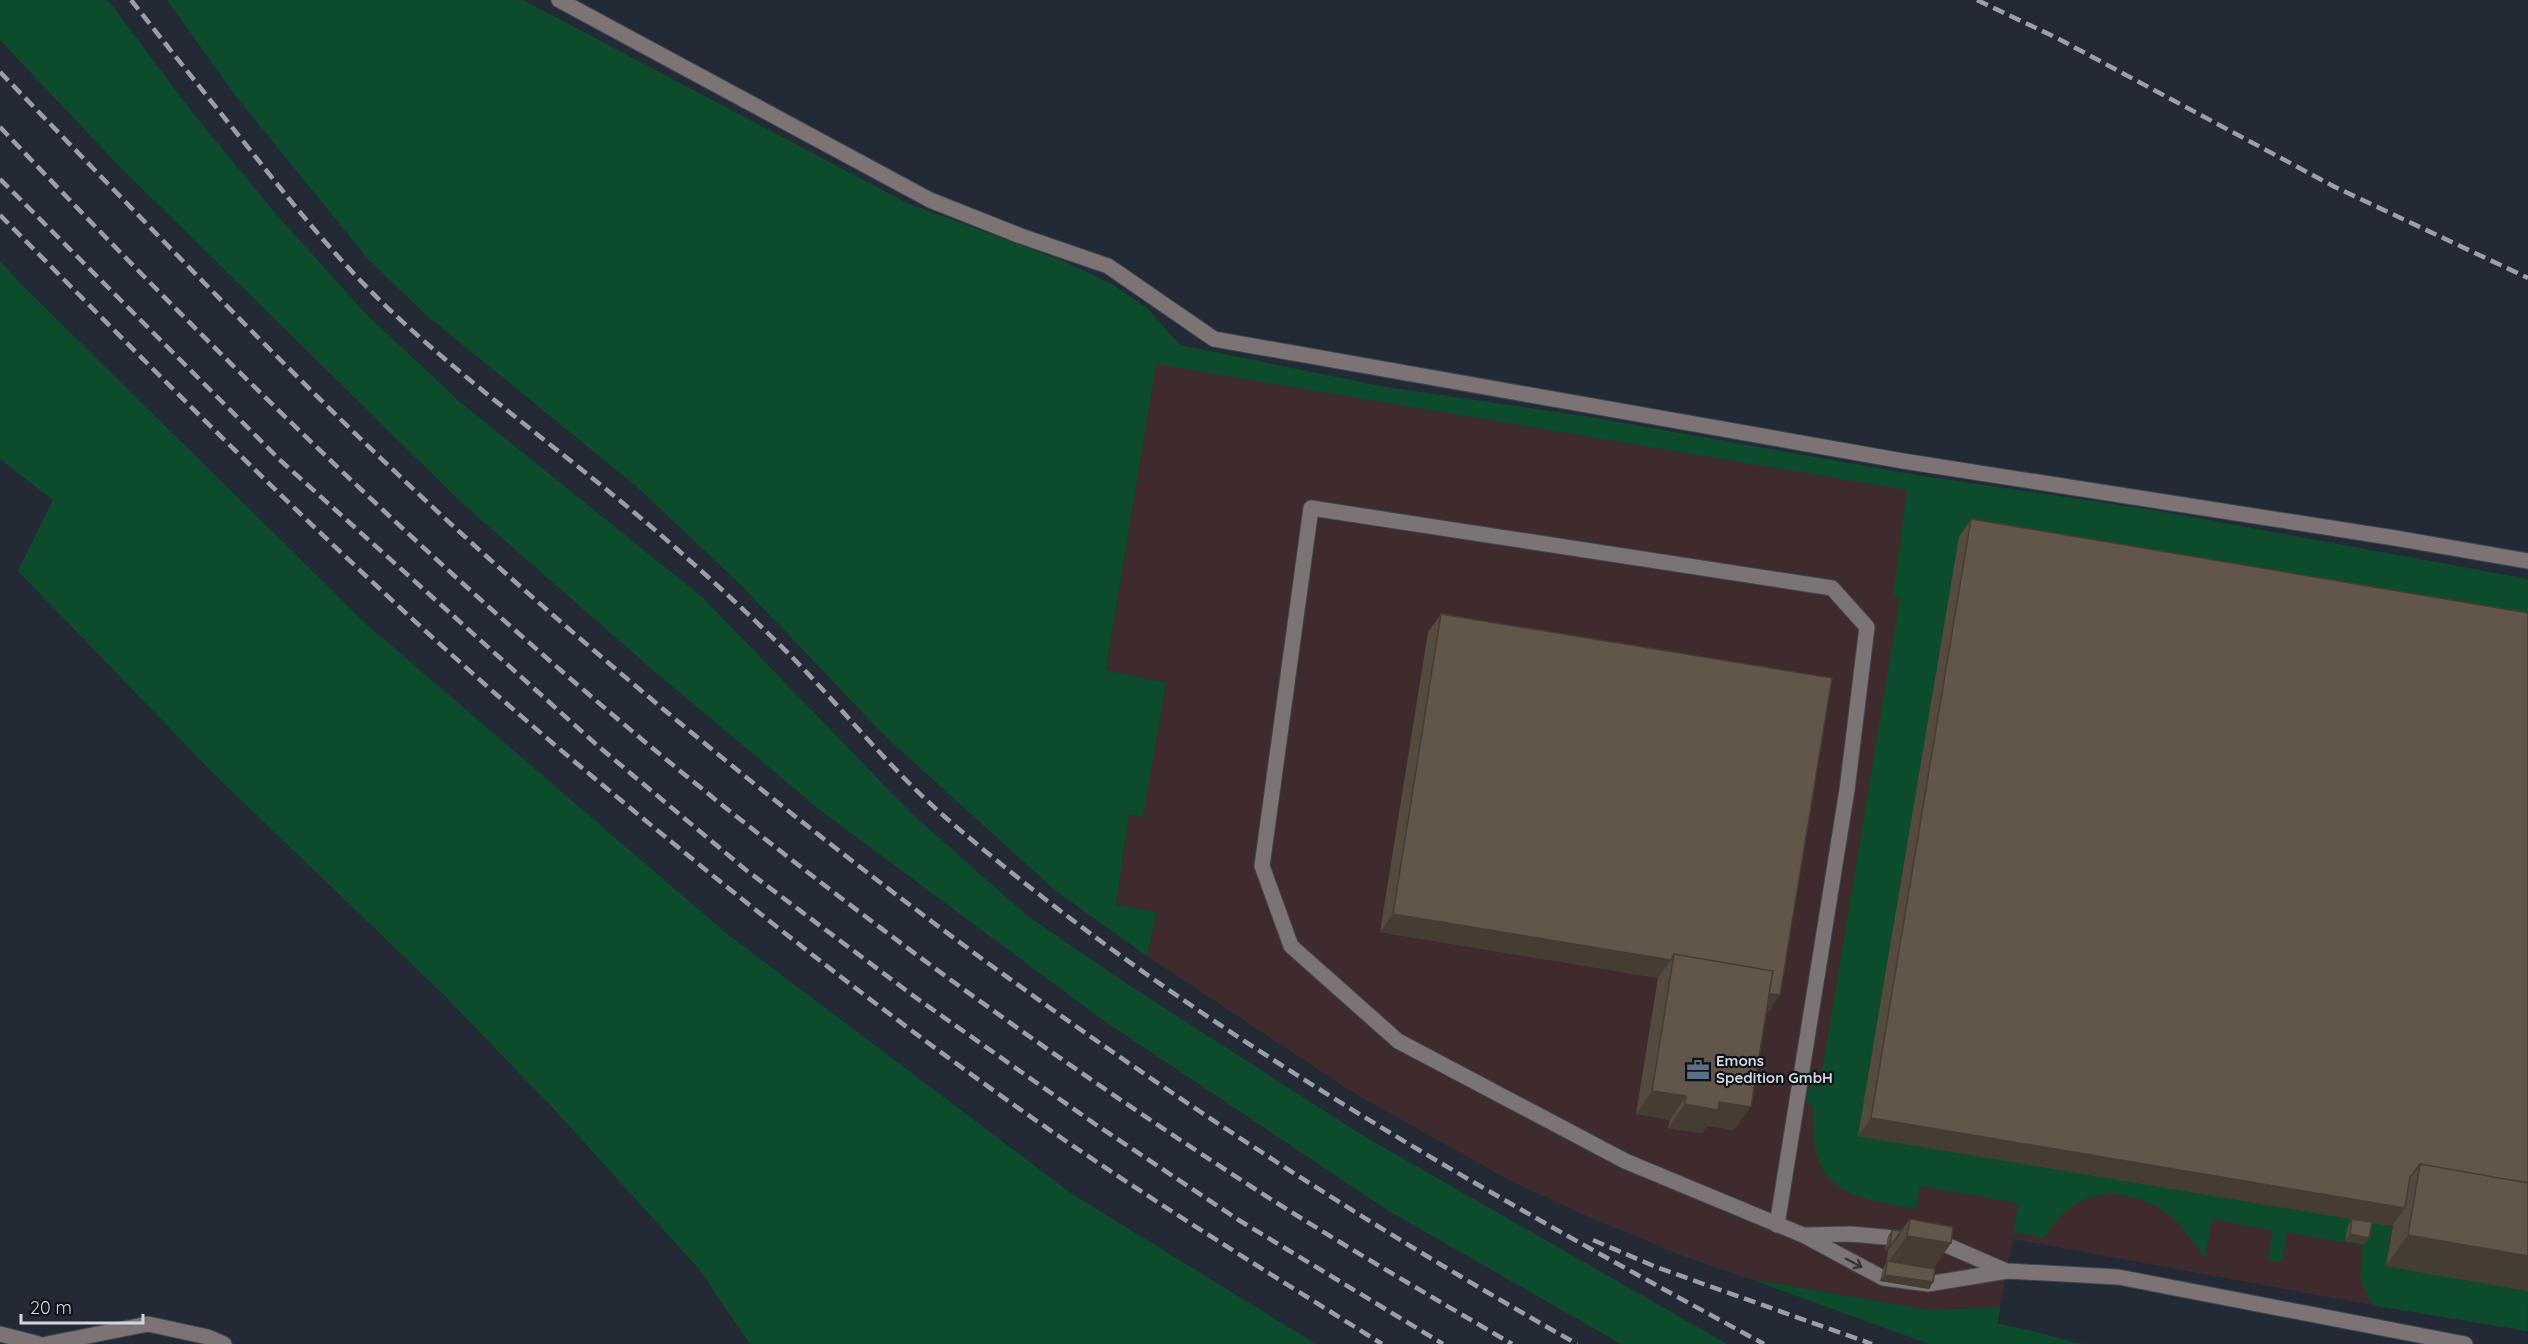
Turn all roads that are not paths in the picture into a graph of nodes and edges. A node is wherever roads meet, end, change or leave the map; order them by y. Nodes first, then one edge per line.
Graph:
1 (559, 0) edge
2 (2528, 561) edge
3 (1777, 1225) junction
4 (1803, 1235) junction
5 (2007, 1271) junction
6 (0, 1334) edge
7 (39, 1344) edge
8 (47, 1344) edge
9 (224, 1344) edge
10 (2465, 1344) edge

1 - 2 street
3 - 3 street
3 - 4 street
4 - 5 street
4 -> 5 street
5 - 10 street
6 - 7 street
8 - 9 street

